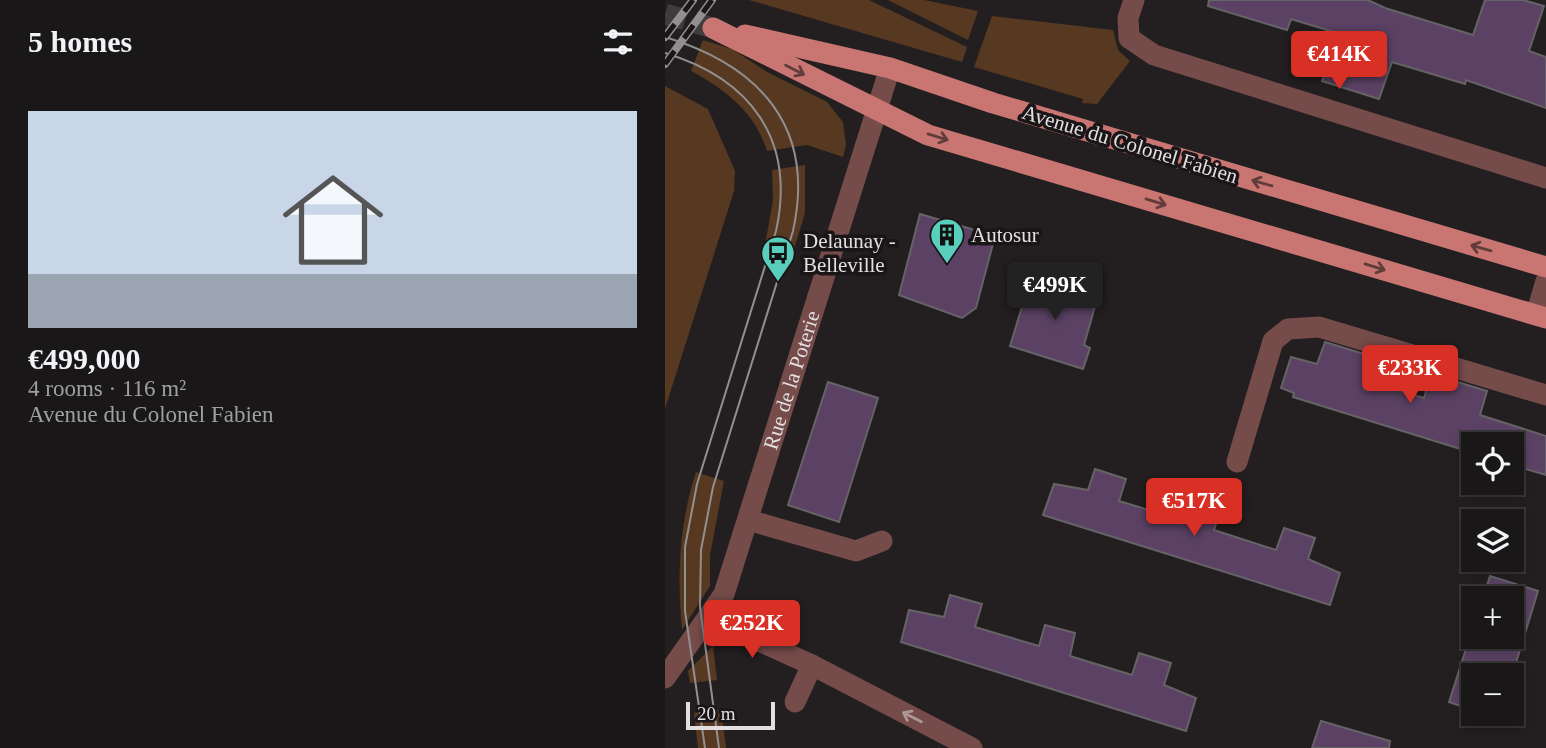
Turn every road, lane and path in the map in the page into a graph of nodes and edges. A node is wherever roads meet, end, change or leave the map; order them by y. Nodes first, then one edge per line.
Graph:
1 (1134, 0) edge
2 (890, 68) junction
3 (876, 111) junction
4 (1546, 178) edge
5 (1546, 267) edge
6 (1546, 281) edge
7 (1541, 316) edge
8 (1546, 395) edge
9 (1237, 462) dead end
10 (748, 520) junction
11 (882, 541) dead end
12 (709, 618) junction
13 (812, 665) junction
14 (665, 678) edge
15 (795, 702) dead end
16 (972, 748) edge

1 - 4 street
2 - 3 street, Rue de la Poterie
2 -> 3 main road, Avenue du Colonel Fabien
5 -> 2 main road, Avenue du Colonel Fabien
3 -> 7 main road
3 - 10 street, Rue de la Poterie
6 - 7 street
8 - 9 street
10 - 11 street
10 - 12 street, Rue de la Poterie
12 - 13 street
12 - 14 street, Rue de la Poterie
13 - 15 street
16 -> 13 street

